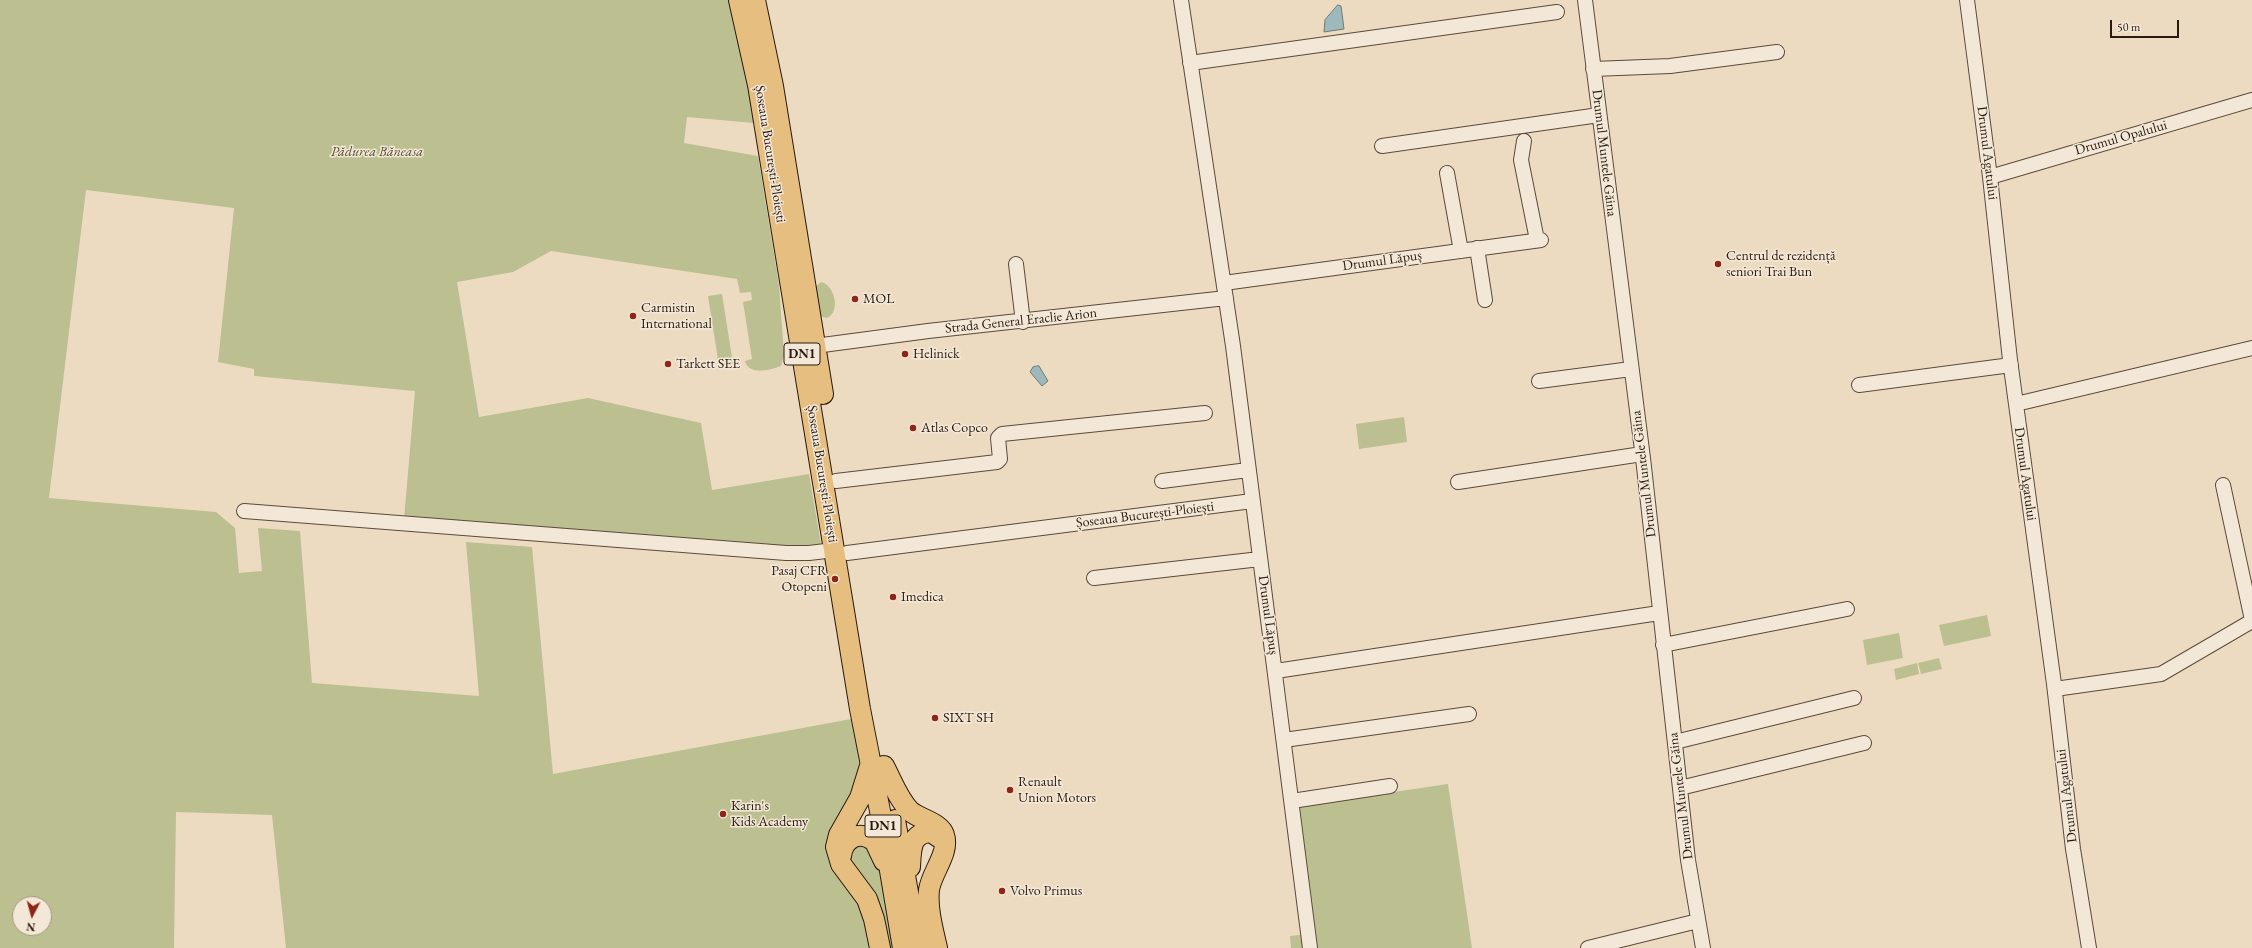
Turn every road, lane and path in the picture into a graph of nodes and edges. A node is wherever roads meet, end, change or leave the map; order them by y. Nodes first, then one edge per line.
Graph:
1 (739, 0) edge
2 (755, 0) edge
3 (1181, 0) edge
4 (1584, 0) edge
5 (1967, 0) edge
6 (1557, 12) dead end
7 (1777, 52) dead end
8 (1190, 63) junction
9 (1593, 70) junction
10 (2252, 100) edge
11 (1599, 115) junction
12 (1524, 142) dead end
13 (1382, 146) dead end
14 (1447, 173) dead end
15 (1990, 177) junction
16 (1477, 248) junction
17 (1461, 251) junction
18 (1016, 264) dead end
19 (1224, 283) junction
20 (1226, 298) junction
21 (1485, 300) dead end
22 (1023, 322) junction
23 (815, 346) junction
24 (2252, 348) edge
25 (2011, 365) junction
26 (1631, 369) junction
27 (1539, 381) dead end
28 (1859, 385) dead end
29 (2016, 404) junction
30 (1205, 412) dead end
31 (1642, 454) junction
32 (1248, 470) junction
33 (836, 481) junction
34 (1162, 481) dead end
35 (1458, 482) dead end
36 (2223, 485) dead end
37 (1252, 501) junction
38 (244, 511) dead end
39 (841, 551) junction
40 (1260, 559) junction
41 (1094, 578) dead end
42 (1848, 609) dead end
43 (1659, 613) junction
44 (2252, 621) edge
45 (1663, 645) junction
46 (1276, 670) junction
47 (2055, 689) junction
48 (1854, 698) dead end
49 (1469, 714) dead end
50 (1284, 740) junction
51 (1675, 742) junction
52 (1864, 743) dead end
53 (878, 765) junction
54 (1390, 786) dead end
55 (1680, 788) junction
56 (1292, 801) junction
57 (945, 843) junction
58 (841, 864) junction
59 (901, 888) junction
60 (904, 910) junction
61 (1698, 921) junction
62 (880, 948) edge
63 (903, 948) edge
64 (918, 948) edge
65 (937, 948) edge
66 (1310, 948) edge
67 (1588, 948) edge
68 (1703, 948) edge
69 (2088, 948) edge

1 - 39 highway, Șoseaua București-Ploiești / DN1
2 - 23 highway, Șoseaua București-Ploiești / DN1
3 - 8 street, Drumul Lăpuș
4 - 9 street, Drumul Muntele Găina
5 - 15 street, Drumul Agatului
6 - 8 street
7 - 9 street
8 - 19 street, Drumul Lăpuș
9 - 11 street, Drumul Muntele Găina
10 - 15 street, Drumul Opalului
11 - 13 street
11 - 26 street, Drumul Muntele Găina
12 - 16 street, Drumul Lăpuș
14 - 17 street
15 - 25 street, Drumul Agatului
16 - 17 street, Drumul Lăpuș
16 - 21 street
17 - 19 street, Drumul Lăpuș
18 - 22 street
19 - 20 street, Drumul Lăpuș
20 - 22 street, Strada General Eraclie Arion
20 - 32 street, Drumul Lăpuș
22 - 23 street, Strada General Eraclie Arion
23 - 33 highway, Șoseaua București-Ploiești / DN1
24 - 29 street
25 - 28 street
25 - 29 street, Drumul Agatului
26 - 27 street
26 - 31 street, Drumul Muntele Găina
29 - 47 street, Drumul Agatului
30 - 33 street, Șoseaua București-Ploiești
31 - 35 street
31 - 43 street, Drumul Muntele Găina
32 - 34 street
32 - 37 street, Drumul Lăpuș
33 - 39 highway, Șoseaua București-Ploiești / DN1
36 - 44 street
37 - 39 street, Șoseaua București-Ploiești
37 - 40 street, Drumul Lăpuș
38 - 39 street
39 - 53 highway, Șoseaua București-Ploiești / DN1
40 - 41 street
40 - 46 street, Drumul Lăpuș
42 - 45 street
43 - 45 street, Drumul Muntele Găina
43 - 46 street
44 - 47 street
45 - 51 street, Drumul Muntele Găina
46 - 50 street, Drumul Lăpuș
47 - 69 street, Drumul Agatului
48 - 51 street
49 - 50 street
50 - 56 street, Drumul Lăpuș
51 - 55 street, Drumul Muntele Găina
52 - 55 street
53 - 57 highway
53 - 58 highway
53 - 59 highway, Șoseaua București-Ploiești / DN1
54 - 56 street
55 - 61 street, Drumul Muntele Găina
56 - 66 street, Drumul Lăpuș
57 - 59 highway
57 - 65 highway
58 - 59 highway
58 - 62 highway
59 - 60 highway, Șoseaua București-Ploiești / DN1
60 - 63 highway, Șoseaua București-Ploiești / DN1
60 - 64 highway, Șoseaua București-Ploiești / DN1
61 - 67 street
61 - 68 street, Drumul Muntele Găina

